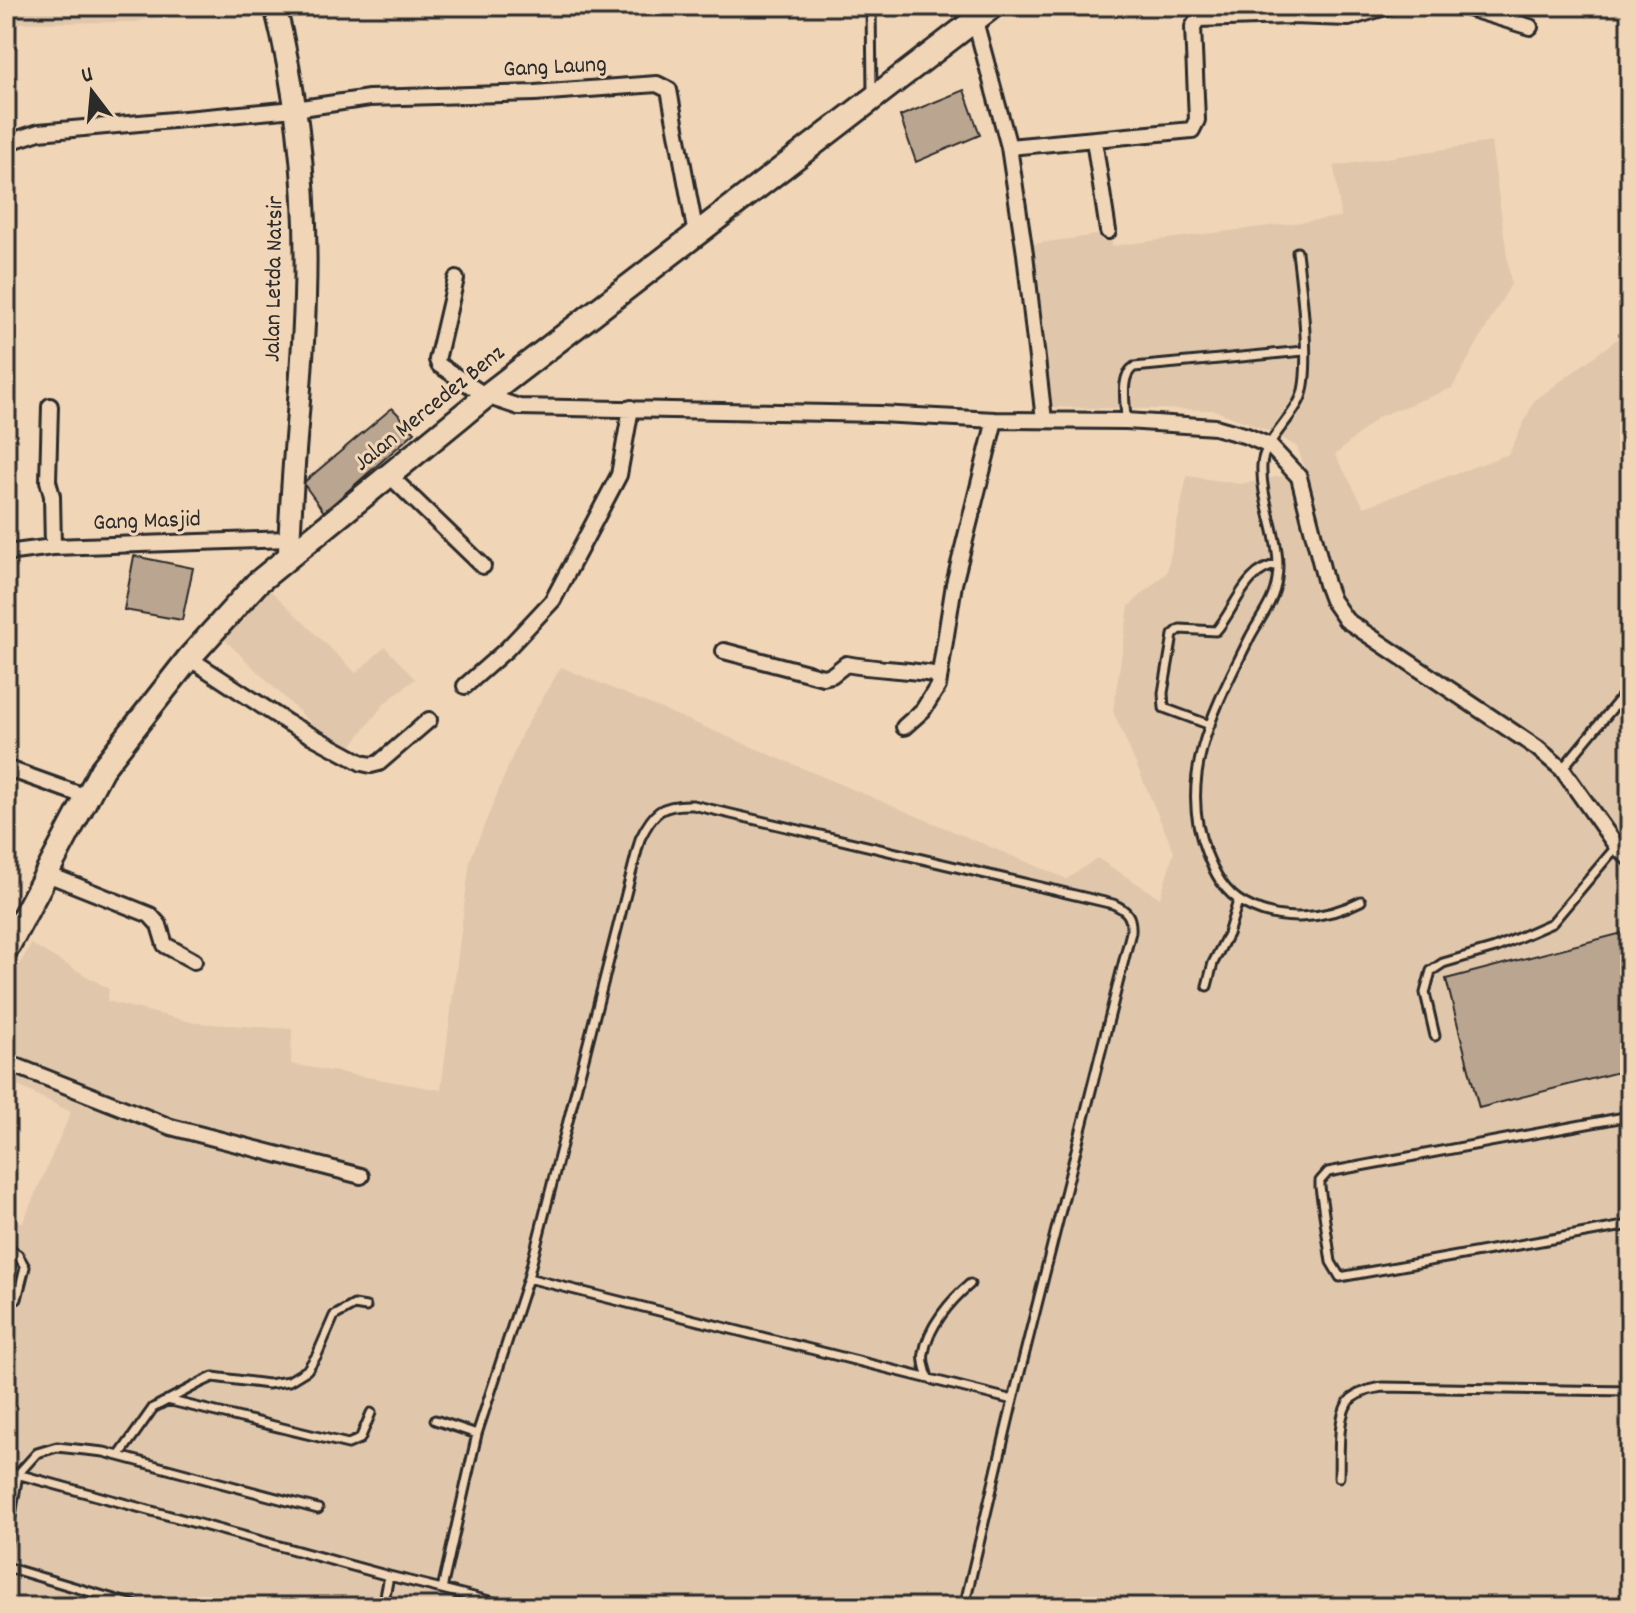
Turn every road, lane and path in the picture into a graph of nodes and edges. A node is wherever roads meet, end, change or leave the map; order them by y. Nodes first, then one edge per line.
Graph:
1 (275, 6) edge
2 (871, 6) edge
3 (993, 6) edge
4 (1389, 6) edge
5 (1461, 6) edge
6 (972, 14) edge
7 (1530, 27) dead end
8 (872, 100) junction
9 (295, 109) junction
10 (1094, 140) junction
11 (6, 143) edge
12 (1009, 147) junction
13 (1108, 231) dead end
14 (696, 235) junction
15 (1297, 252) dead end
16 (456, 279) dead end
17 (1304, 351) junction
18 (486, 396) junction
19 (50, 406) dead end
20 (631, 408) junction
21 (995, 420) junction
22 (1044, 420) junction
23 (1126, 421) junction
24 (1270, 446) junction
25 (389, 475) junction
26 (53, 547) junction
27 (289, 547) junction
28 (6, 553) edge
29 (1278, 565) junction
30 (483, 566) dead end
31 (724, 651) dead end
32 (189, 658) junction
33 (939, 675) junction
34 (465, 686) dead end
35 (1630, 687) edge
36 (429, 720) dead end
37 (1210, 725) junction
38 (904, 727) dead end
39 (6, 768) edge
40 (1562, 769) junction
41 (87, 797) junction
42 (1617, 847) junction
43 (1630, 859) edge
44 (47, 874) junction
45 (1238, 901) junction
46 (1361, 901) dead end
47 (6, 950) edge
48 (194, 961) dead end
49 (1207, 986) dead end
50 (1435, 1036) dead end
51 (6, 1062) edge
52 (1630, 1116) edge
53 (361, 1176) dead end
54 (1630, 1225) edge
55 (6, 1247) edge
56 (528, 1278) junction
57 (970, 1284) dead end
58 (17, 1299) dead end
59 (366, 1307) dead end
60 (928, 1378) junction
61 (1630, 1391) edge
62 (167, 1400) junction
63 (1013, 1400) junction
64 (371, 1413) dead end
65 (435, 1420) dead end
66 (477, 1434) junction
67 (119, 1456) junction
68 (6, 1471) edge
69 (18, 1474) junction
70 (1339, 1477) dead end
71 (318, 1509) dead end
72 (6, 1546) edge
73 (6, 1567) edge
74 (389, 1576) junction
75 (442, 1589) junction
76 (141, 1607) edge
77 (383, 1607) edge
78 (513, 1607) edge
79 (964, 1607) edge

1 - 9 street, Jalan Letda Natsir
2 - 8 lane
3 - 6 main road, Jalan Mercedez Benz
4 - 10 street
5 - 7 street
6 - 8 main road, Jalan Mercedez Benz
6 - 12 street
8 - 14 main road, Jalan Mercedez Benz
9 - 11 street
9 - 14 street, Gang Laung
9 - 27 street, Jalan Letda Natsir
10 - 12 street
10 - 13 street
12 - 22 street
14 - 18 main road, Jalan Mercedez Benz
15 - 17 lane
16 - 18 street
17 - 23 lane
17 - 24 lane
18 - 20 street
18 - 25 main road, Jalan Mercedez Benz
19 - 26 street
20 - 21 street
20 - 34 street
21 - 22 street
21 - 33 street
22 - 23 street
23 - 24 street
24 - 29 lane
24 - 40 street
25 - 27 main road, Jalan Mercedez Benz
25 - 30 street
26 - 27 street, Gang Masjid
26 - 28 street, Gang Masjid
27 - 32 main road, Jalan Mercedez Benz
29 - 37 lane
29 - 37 lane
31 - 33 street
32 - 36 street
32 - 41 main road, Jalan Mercedez Benz
33 - 38 street
35 - 40 lane
37 - 45 lane
39 - 41 street
40 - 42 street
41 - 44 main road, Jalan Mercedez Benz
42 - 43 street
42 - 50 lane
44 - 47 main road, Jalan Mercedez Benz
44 - 48 street
45 - 46 lane
45 - 49 lane
51 - 53 street
52 - 54 lane
55 - 58 lane
56 - 60 lane
56 - 63 lane
56 - 66 lane
57 - 60 lane
59 - 62 lane
60 - 63 lane
61 - 70 lane
62 - 64 lane
62 - 67 lane
63 - 79 lane
65 - 66 lane
66 - 75 lane
67 - 69 lane
67 - 71 lane
68 - 69 lane
69 - 72 lane
69 - 74 lane
73 - 76 lane
74 - 75 lane
74 - 77 lane
75 - 78 lane

